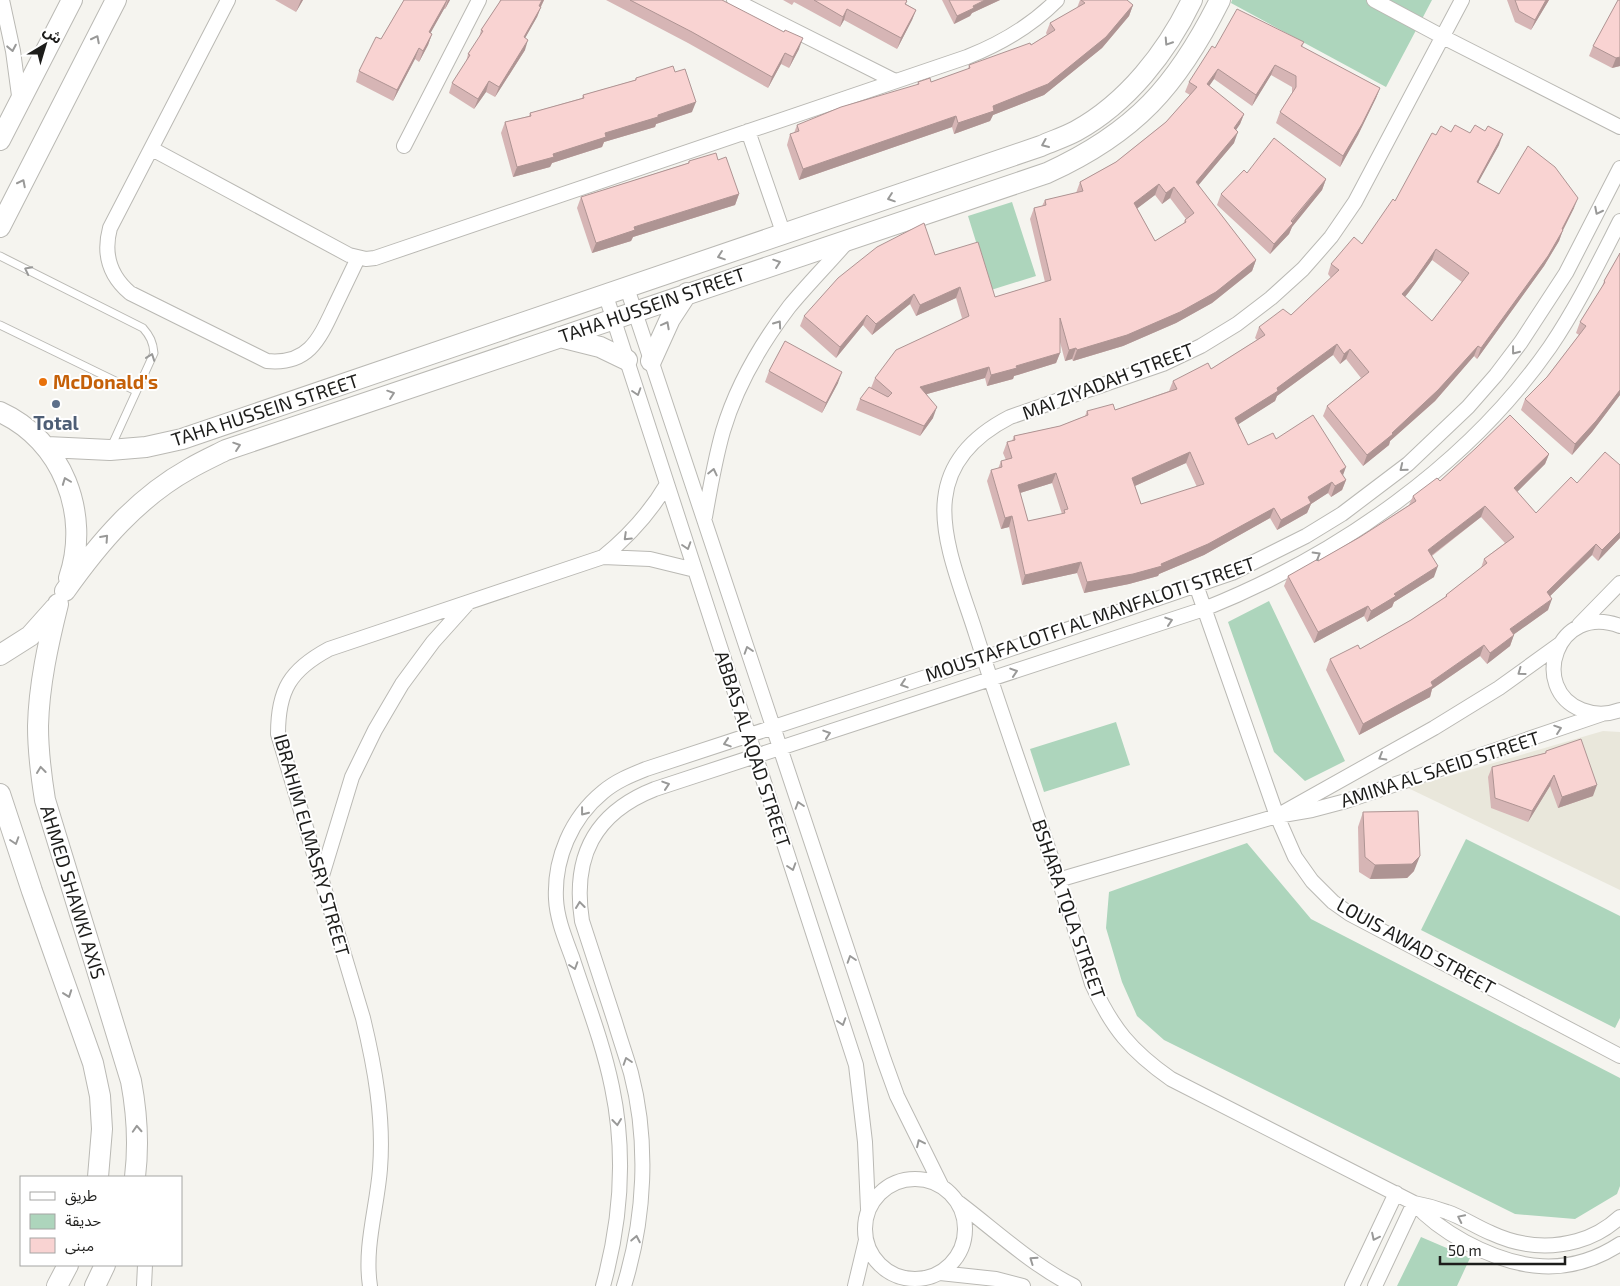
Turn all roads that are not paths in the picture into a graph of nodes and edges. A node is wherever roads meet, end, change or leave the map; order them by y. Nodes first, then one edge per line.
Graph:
1 (2, 0) edge
2 (72, 0) edge
3 (116, 0) edge
4 (228, 0) edge
5 (479, 0) edge
6 (734, 0) edge
7 (1057, 0) edge
8 (1192, 0) edge
9 (1220, 0) edge
10 (1374, 0) edge
11 (1462, 0) edge
12 (1443, 38) junction
13 (895, 81) junction
14 (20, 104) junction
15 (1620, 127) edge
16 (748, 131) junction
17 (0, 140) edge
18 (404, 146) dead end
19 (152, 148) junction
20 (1620, 168) edge
21 (1620, 221) edge
22 (0, 227) edge
23 (784, 235) junction
24 (850, 239) junction
25 (0, 256) edge
26 (358, 258) junction
27 (627, 288) junction
28 (687, 293) junction
29 (606, 296) junction
30 (635, 311) junction
31 (613, 318) junction
32 (0, 325) edge
33 (558, 337) junction
34 (626, 360) junction
35 (651, 361) junction
36 (136, 390) junction
37 (3, 410) edge
38 (47, 447) junction
39 (110, 450) junction
40 (667, 484) junction
41 (704, 520) junction
42 (603, 557) junction
43 (695, 570) junction
44 (1620, 583) edge
45 (1196, 585) junction
46 (62, 597) junction
47 (468, 602) junction
48 (1204, 609) junction
49 (1620, 626) edge
50 (1577, 627) junction
51 (1560, 644) junction
52 (0, 655) edge
53 (984, 658) junction
54 (991, 679) junction
55 (1613, 712) edge
56 (774, 728) junction
57 (749, 736) junction
58 (780, 749) junction
59 (756, 757) junction
60 (0, 794) edge
61 (1277, 816) junction
62 (321, 879) junction
63 (1058, 880) junction
64 (612, 1015) junction
65 (593, 1021) junction
66 (1620, 1056) edge
67 (98, 1176) edge
68 (135, 1176) edge
69 (942, 1187) junction
70 (1396, 1193) junction
71 (956, 1201) junction
72 (1414, 1202) junction
73 (868, 1209) junction
74 (1620, 1217) edge
75 (866, 1240) junction
76 (1620, 1244) edge
77 (67, 1266) edge
78 (104, 1266) edge
79 (145, 1266) edge
80 (940, 1273) junction
81 (916, 1282) edge
82 (57, 1286) edge
83 (94, 1286) edge
84 (144, 1286) edge
85 (370, 1286) edge
86 (603, 1286) edge
87 (624, 1286) edge
88 (855, 1286) edge
89 (1023, 1286) edge
90 (1074, 1286) edge
91 (1352, 1286) edge
92 (1375, 1286) edge

1 -> 14 street
2 - 14 street
22 -> 3 street
4 - 19 street
5 - 18 street
6 - 13 street
7 - 13 street
8 -> 23 street, TAHA HUSSEIN STREET
9 - 24 street, TAHA HUSSEIN STREET
10 - 12 street
11 - 12 street, MAI ZIYADAH STREET
12 - 15 street
12 - 53 street, MAI ZIYADAH STREET
13 - 16 street
14 - 17 street
16 - 23 street
16 - 26 street
19 - 26 street
19 - 26 street
20 -> 45 street, MOUSTAFA LOTFI AL MANFALOTI STREET
48 -> 21 street, MOUSTAFA LOTFI AL MANFALOTI STREET
23 -> 27 street, TAHA HUSSEIN STREET
28 -> 24 street, TAHA HUSSEIN STREET
41 -> 24 street
36 -> 25 lane
27 - 29 street, TAHA HUSSEIN STREET
27 - 30 street, ABBAS AL AQAD STREET
28 - 30 street, TAHA HUSSEIN STREET
35 -> 28 street
29 - 31 street, ABBAS AL AQAD STREET
29 - 39 street, TAHA HUSSEIN STREET
30 - 31 street, TAHA HUSSEIN STREET
30 - 35 street, ABBAS AL AQAD STREET
31 - 33 street, TAHA HUSSEIN STREET
31 - 34 street, ABBAS AL AQAD STREET
32 - 36 lane
33 - 34 street
46 -> 33 street, TAHA HUSSEIN STREET
34 -> 40 street, ABBAS AL AQAD STREET
35 - 41 street, ABBAS AL AQAD STREET
36 - 39 lane
37 - 38 street
38 - 39 street, TAHA HUSSEIN STREET
46 -> 38 street
40 -> 42 street, IBRAHIM ELMASRY STREET
40 -> 43 street, ABBAS AL AQAD STREET
56 -> 41 street, ABBAS AL AQAD STREET
42 - 43 street, IBRAHIM ELMASRY STREET
42 - 47 street, IBRAHIM ELMASRY STREET
43 - 57 street, ABBAS AL AQAD STREET
44 - 50 street, AMINA AL SAEID STREET
45 - 48 street, LOUIS AWAD STREET
45 - 53 street, MOUSTAFA LOTFI AL MANFALOTI STREET
46 - 52 street, TAHA HUSSEIN STREET
68 -> 46 street, AHMED SHAWKI AXIS
47 - 62 street
47 - 62 street, IBRAHIM ELMASRY STREET
54 -> 48 street, MOUSTAFA LOTFI AL MANFALOTI STREET
48 - 61 street, LOUIS AWAD STREET
49 - 50 street
50 - 51 street, AMINA AL SAEID STREET
51 - 55 street
51 -> 61 street, AMINA AL SAEID STREET
53 - 54 street, BSHARA TQLA STREET
53 -> 56 street, MOUSTAFA LOTFI AL MANFALOTI STREET
58 -> 54 street, MOUSTAFA LOTFI AL MANFALOTI STREET
54 - 63 street, BSHARA TQLA STREET
61 -> 55 street, AMINA AL SAEID STREET
56 - 57 street, MOUSTAFA LOTFI AL MANFALOTI STREET
56 - 58 street, ABBAS AL AQAD STREET
57 - 59 street, ABBAS AL AQAD STREET
57 -> 65 street, MOUSTAFA LOTFI AL MANFALOTI STREET
58 - 59 street, MOUSTAFA LOTFI AL MANFALOTI STREET
69 -> 58 street, ABBAS AL AQAD STREET
64 -> 59 street, MOUSTAFA LOTFI AL MANFALOTI STREET
59 -> 73 street, ABBAS AL AQAD STREET
60 -> 67 street, AHMED SHAWKI AXIS
61 - 63 street, AMINA AL SAEID STREET
61 - 66 street, LOUIS AWAD STREET
62 - 85 street, IBRAHIM ELMASRY STREET
63 - 70 street, BSHARA TQLA STREET
64 - 65 street
87 -> 64 street, MOUSTAFA LOTFI AL MANFALOTI STREET
65 -> 86 street, MOUSTAFA LOTFI AL MANFALOTI STREET
69 - 71 street
69 - 73 street
70 - 72 street, BSHARA TQLA STREET
70 -> 91 street
71 - 80 street
90 -> 71 street
74 -> 72 street
72 - 76 street
72 - 92 street
73 - 75 street
75 - 81 street
75 - 88 street
77 - 82 street
78 - 83 street
79 - 84 street
80 - 81 street
80 - 89 street

